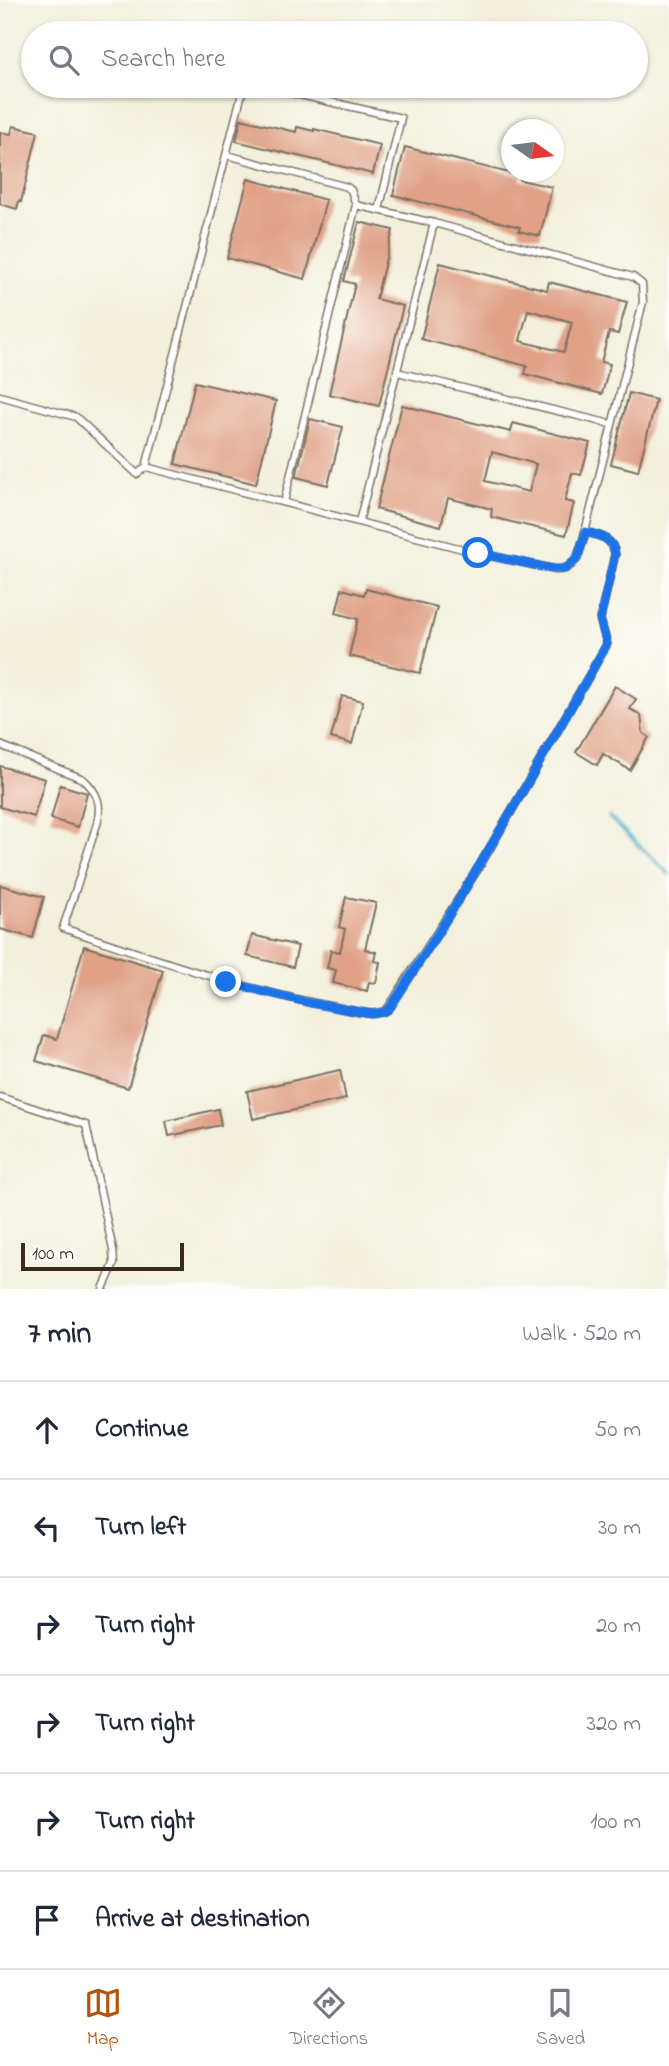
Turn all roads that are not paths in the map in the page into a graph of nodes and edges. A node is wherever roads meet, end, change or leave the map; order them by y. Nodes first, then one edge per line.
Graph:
1 (241, 98) edge
2 (313, 98) edge
3 (227, 155) junction
4 (356, 205) junction
5 (379, 210) junction
6 (434, 223) junction
7 (397, 372) junction
8 (0, 397) edge
9 (611, 424) junction
10 (146, 467) junction
11 (284, 502) junction
12 (359, 522) junction
13 (586, 532) junction
14 (0, 745) edge
15 (0, 1097) edge
16 (103, 1289) edge

1 - 3 lane
2 - 5 lane
3 - 4 lane
3 - 10 lane
4 - 5 lane
4 - 11 lane
5 - 6 lane
6 - 7 lane
6 - 9 lane
7 - 9 lane
7 - 12 lane
8 - 10 lane
9 - 13 lane
10 - 11 lane
11 - 12 lane
12 - 13 lane
13 - 14 lane
15 - 16 lane

